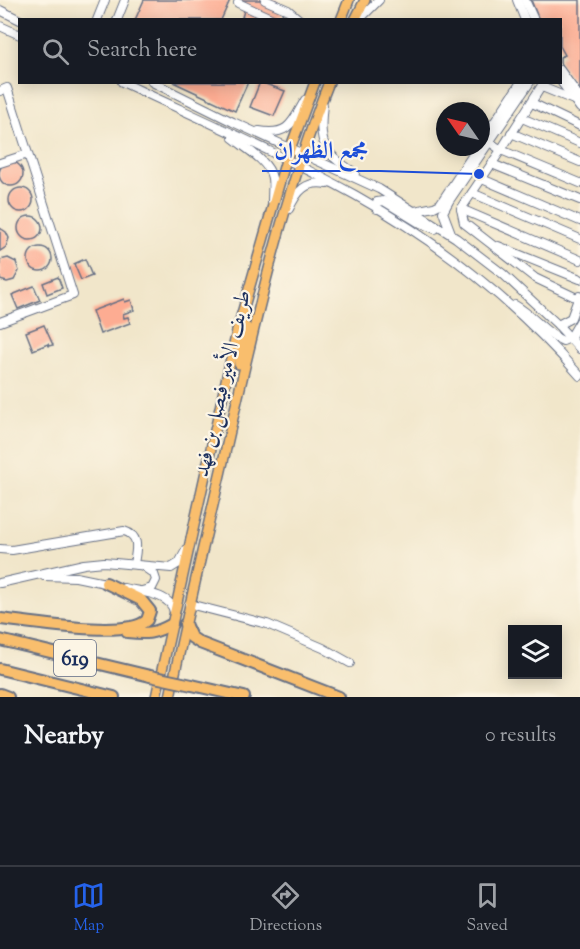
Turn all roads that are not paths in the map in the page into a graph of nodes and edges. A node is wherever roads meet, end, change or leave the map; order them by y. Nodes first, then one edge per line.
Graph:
1 (4, 0) edge
2 (105, 0) edge
3 (125, 0) edge
4 (265, 0) edge
5 (349, 0) edge
6 (365, 0) edge
7 (379, 0) edge
8 (517, 0) edge
9 (525, 0) edge
10 (238, 3) dead end
11 (0, 9) edge
12 (98, 18) edge
13 (118, 18) edge
14 (272, 18) edge
15 (298, 18) edge
16 (342, 18) edge
17 (358, 18) edge
18 (359, 18) edge
19 (524, 18) edge
20 (533, 18) edge
21 (18, 19) edge
22 (0, 26) edge
23 (18, 34) edge
24 (562, 72) edge
25 (562, 81) edge
26 (126, 84) edge
27 (156, 84) edge
28 (314, 84) edge
29 (314, 84) edge
30 (328, 84) edge
31 (520, 84) edge
32 (528, 84) edge
33 (543, 85) edge
34 (0, 91) edge
35 (324, 96) junction
36 (579, 102) edge
37 (532, 103) junction
38 (522, 118) junction
39 (580, 126) edge
40 (222, 129) junction
41 (249, 129) junction
42 (490, 131) edge
43 (490, 132) edge
44 (511, 133) junction
45 (580, 143) edge
46 (490, 144) edge
47 (290, 148) junction
48 (501, 150) junction
49 (28, 154) junction
50 (303, 154) junction
51 (472, 156) edge
52 (475, 156) edge
53 (286, 160) junction
54 (580, 162) edge
55 (0, 163) edge
56 (492, 164) junction
57 (299, 166) junction
58 (482, 179) junction
59 (580, 183) edge
60 (335, 185) junction
61 (379, 189) junction
62 (472, 192) junction
63 (580, 200) edge
64 (272, 208) junction
65 (377, 209) junction
66 (461, 209) junction
67 (415, 212) junction
68 (580, 222) edge
69 (280, 226) junction
70 (456, 238) junction
71 (580, 239) edge
72 (490, 243) junction
73 (580, 260) edge
74 (580, 279) edge
75 (579, 297) edge
76 (506, 300) junction
77 (580, 321) edge
78 (0, 322) edge
79 (558, 325) junction
80 (237, 331) junction
81 (570, 338) junction
82 (580, 349) edge
83 (580, 376) edge
84 (230, 431) junction
85 (189, 546) junction
86 (0, 549) edge
87 (138, 565) junction
88 (34, 576) junction
89 (0, 583) edge
90 (106, 583) junction
91 (128, 589) junction
92 (189, 604) junction
93 (0, 619) edge
94 (173, 619) junction
95 (185, 624) junction
96 (103, 629) junction
97 (0, 640) edge
98 (350, 663) dead end
99 (0, 669) edge
100 (0, 694) edge
101 (8, 697) edge
102 (114, 697) edge
103 (156, 697) edge
104 (170, 697) edge
105 (244, 697) edge
106 (339, 697) edge

1 - 11 street
2 - 12 street
3 - 13 street
4 - 15 street
5 - 16 main road
6 - 17 main road
7 - 18 street
8 - 19 street
9 - 20 street
10 - 14 street
11 - 21 street
22 - 23 street
24 - 36 street
25 - 36 street
26 - 40 street
27 - 41 street
28 - 41 street
29 - 47 main road, طريف الأمير فيصل بن فهد
30 - 35 main road, طريف الأمير فيصل بن فهد
31 - 42 street
32 - 43 street
33 - 36 street
33 - 37 street
34 - 49 street
35 - 50 main road, طريف الأمير فيصل بن فهد
35 - 61 street
37 - 38 street
37 - 39 street
38 - 44 street
38 - 45 street
40 - 53 street
40 - 64 street
41 - 47 street
44 - 48 street
44 - 54 street
46 - 48 street
47 - 50 street
47 - 53 main road, طريف الأمير فيصل بن فهد
48 - 56 street
48 - 59 street
49 - 55 street
49 - 78 street
50 - 57 main road, طريف الأمير فيصل بن فهد
50 - 61 street
51 - 67 street
52 - 70 street
53 - 57 street
53 - 64 main road, طريف الأمير فيصل بن فهد
56 - 58 street
56 - 63 street
57 - 60 street
57 - 69 main road, طريف الأمير فيصل بن فهد
58 - 62 street
58 - 68 street
60 - 65 street
60 - 69 street
61 - 67 street
62 - 66 street
62 - 71 street
64 - 80 main road, طريف الأمير فيصل بن فهد
65 - 70 street
65 - 76 street
66 - 72 street
66 - 73 street
67 - 70 street
69 - 84 main road, طريف الأمير فيصل بن فهد
70 - 79 street
72 - 74 street
72 - 75 street
75 - 79 street
76 - 81 street
76 - 83 street
77 - 81 street
79 - 81 street
80 - 84 main road
80 - 85 main road, طريف الأمير فيصل بن فهد
81 - 82 street
84 - 92 main road, طريف الأمير فيصل بن فهد
85 - 87 street
85 - 94 main road, طريف الأمير فيصل بن فهد
86 - 87 street
87 - 88 street
87 - 91 street
88 - 89 street
88 - 90 street
90 - 91 street
90 - 96 highway
91 - 94 street
92 - 95 main road, طريف الأمير فيصل بن فهد
92 - 98 street
93 - 96 highway
94 - 96 highway
94 - 103 main road, طريف الأمير فيصل بن فهد
95 - 104 main road, طريف الأمير فيصل بن فهد
95 - 106 highway
97 - 105 highway, 619, bridge
99 - 102 highway, 619
100 - 101 highway

